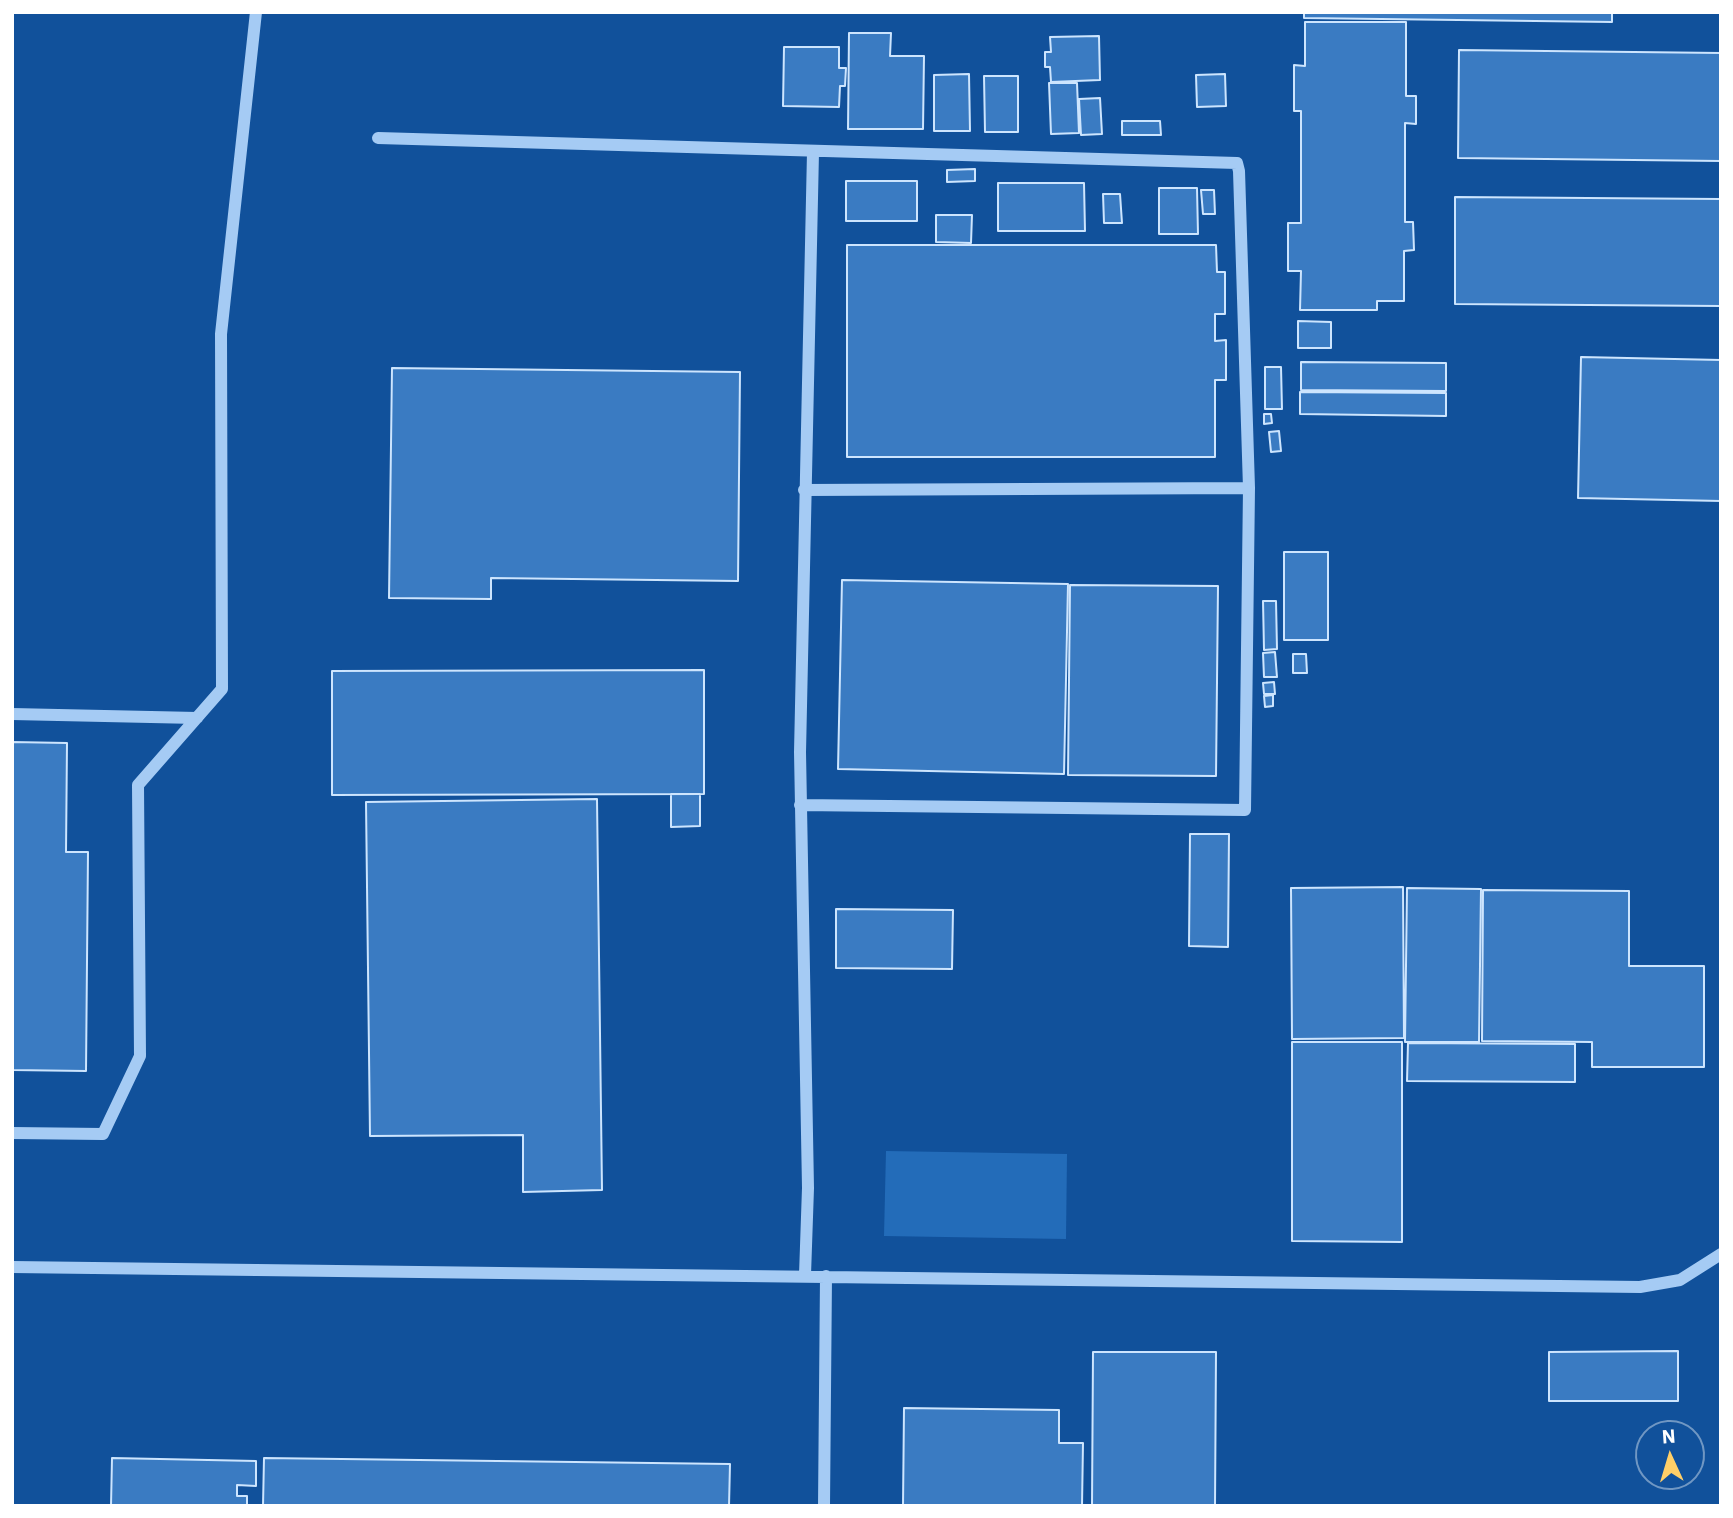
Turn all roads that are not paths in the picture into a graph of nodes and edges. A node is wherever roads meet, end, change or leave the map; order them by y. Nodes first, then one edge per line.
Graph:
1 (256, 12) edge
2 (379, 138) dead end
3 (813, 152) junction
4 (1249, 488) junction
5 (804, 490) junction
6 (12, 714) edge
7 (197, 718) junction
8 (800, 805) junction
9 (12, 1133) edge
10 (1721, 1254) edge
11 (12, 1267) edge
12 (805, 1275) junction
13 (826, 1276) junction
14 (824, 1506) edge

1 - 7 street
2 - 3 street
3 - 4 street
3 - 5 street
4 - 5 street
4 - 8 street
5 - 8 street
6 - 7 street
7 - 9 street
8 - 12 street
10 - 13 street
11 - 12 street
12 - 13 street
13 - 14 street

